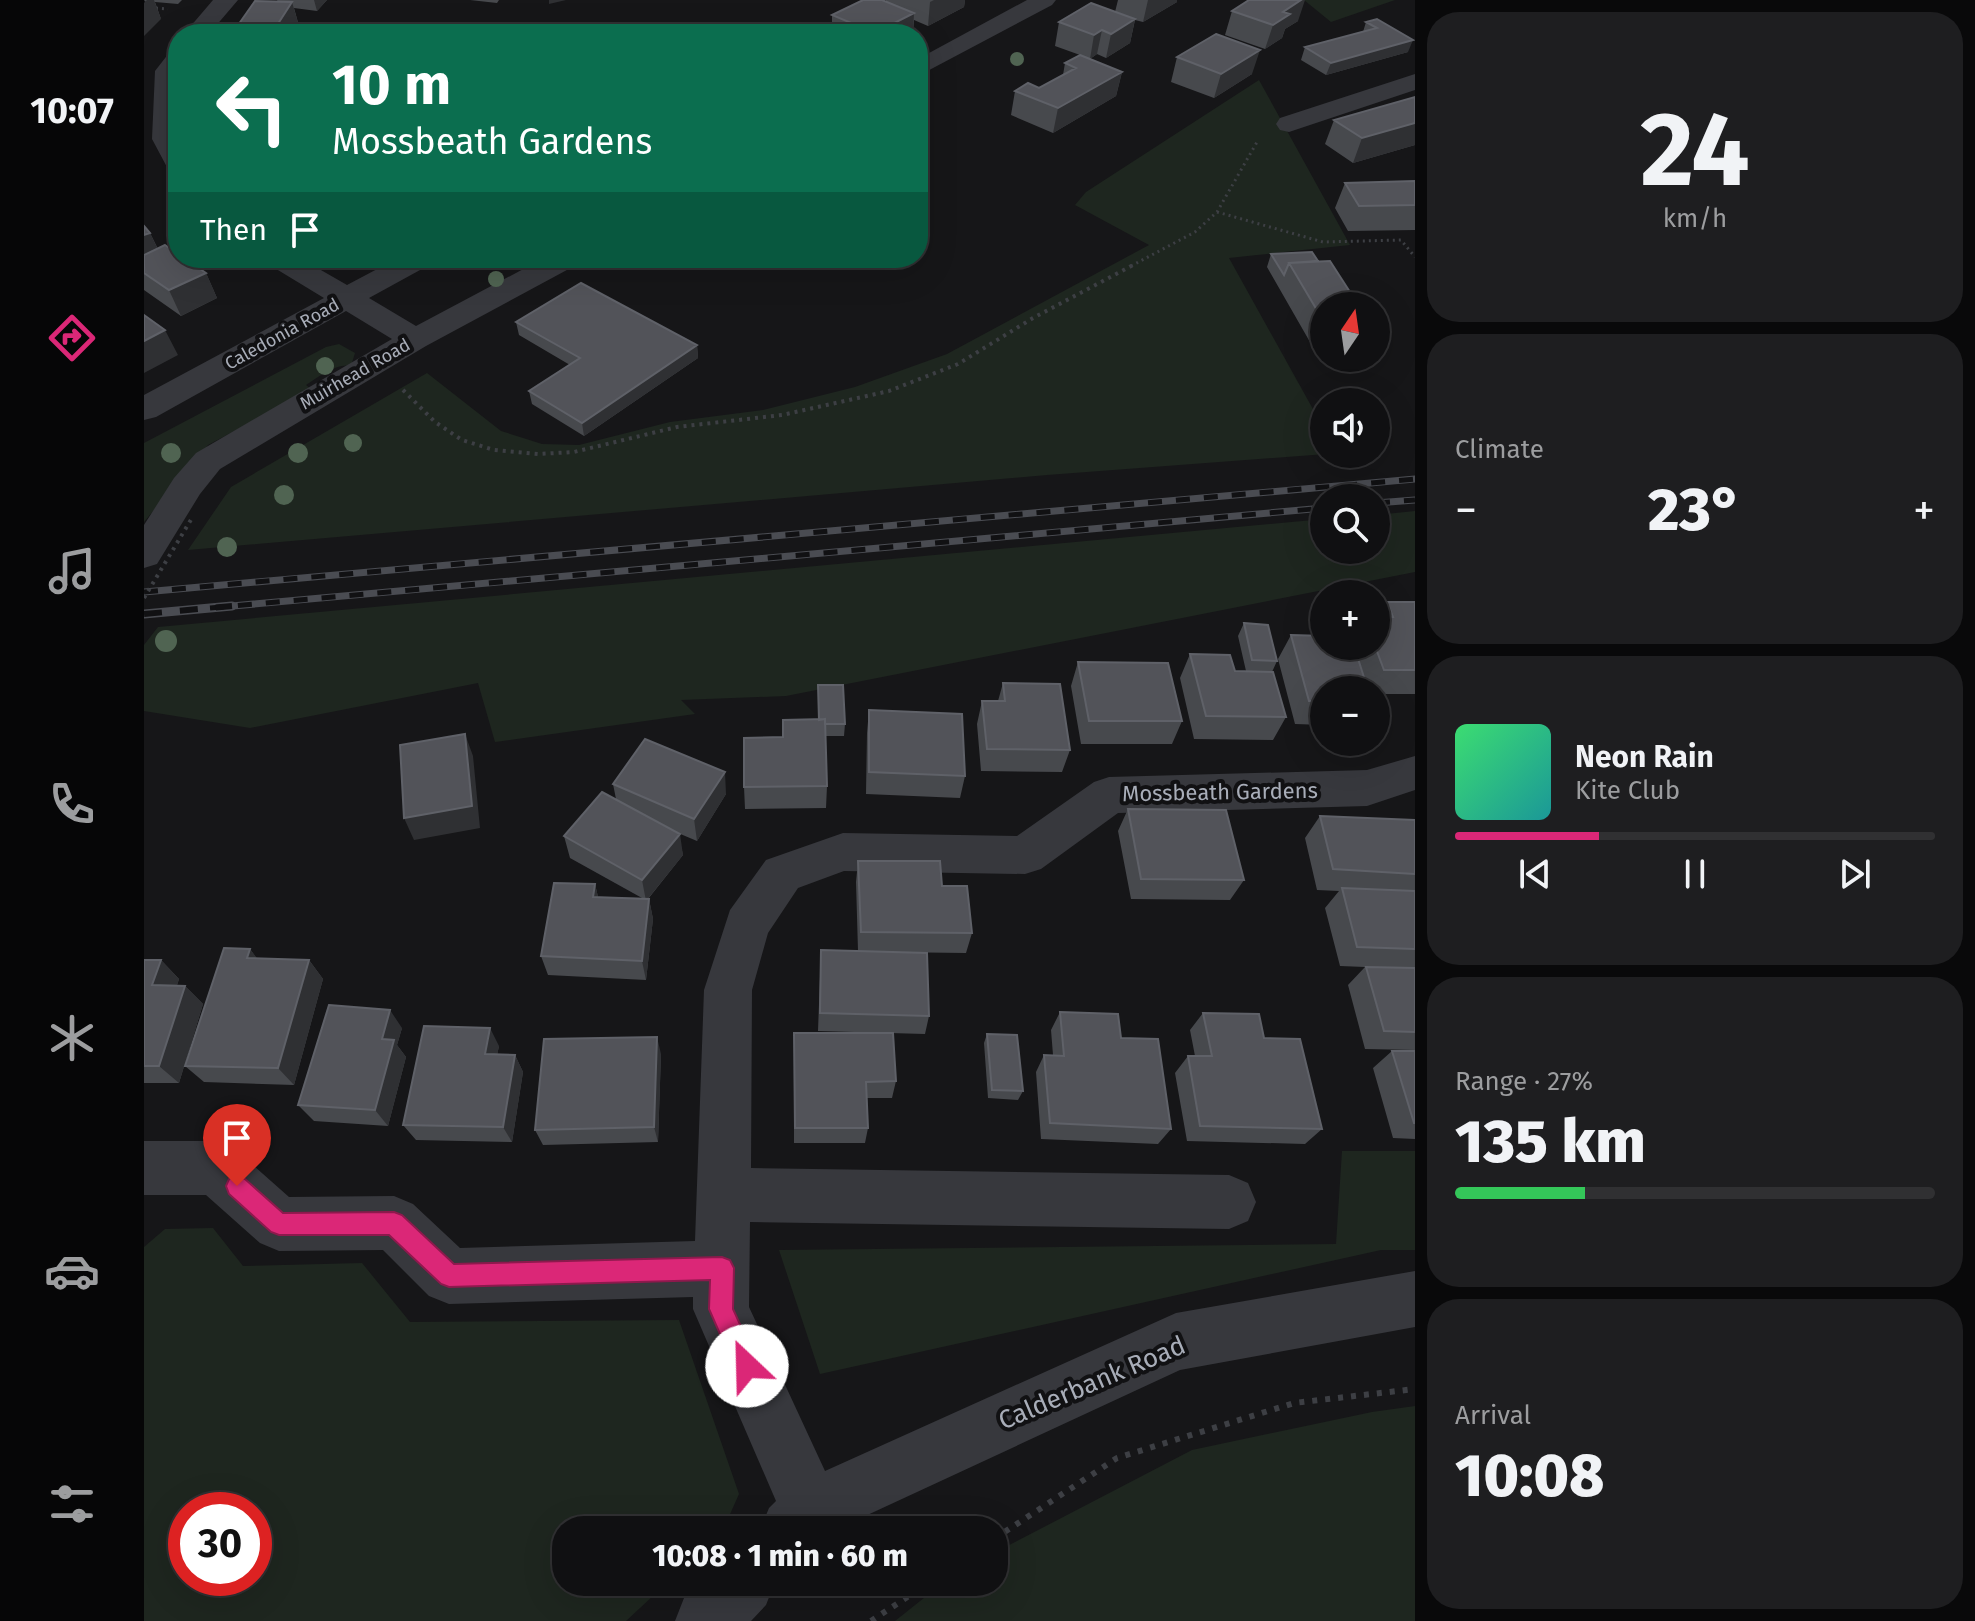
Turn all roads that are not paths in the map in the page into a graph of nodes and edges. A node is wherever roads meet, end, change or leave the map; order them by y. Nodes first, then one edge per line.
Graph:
1 (226, 0) edge
2 (1044, 0) edge
3 (205, 24) edge
4 (928, 64) edge
5 (1415, 82) edge
6 (1289, 124) road end
7 (295, 268) edge
8 (402, 268) edge
9 (548, 268) edge
10 (346, 299) junction
11 (415, 339) junction
12 (144, 409) edge
13 (144, 555) edge
14 (1415, 773) edge
15 (144, 1168) edge
16 (724, 1195) junction
17 (1229, 1202) dead end
18 (722, 1268) junction
19 (1415, 1299) edge
20 (799, 1516) edge
21 (809, 1516) edge
22 (730, 1596) edge
23 (707, 1621) edge

1 - 3 street
2 - 4 street
5 - 6 street
7 - 10 street
8 - 10 street, Caledonia Road
9 - 11 street, Muirhead Road
10 - 11 street
10 - 12 street, Caledonia Road
11 - 13 street, Muirhead Road
14 - 16 street, Mossbeath Gardens
15 - 18 street
16 - 17 street
16 - 18 street, Mossbeath Gardens
18 - 20 street, Mossbeath Gardens
19 - 21 street, Calderbank Road
22 - 23 street

